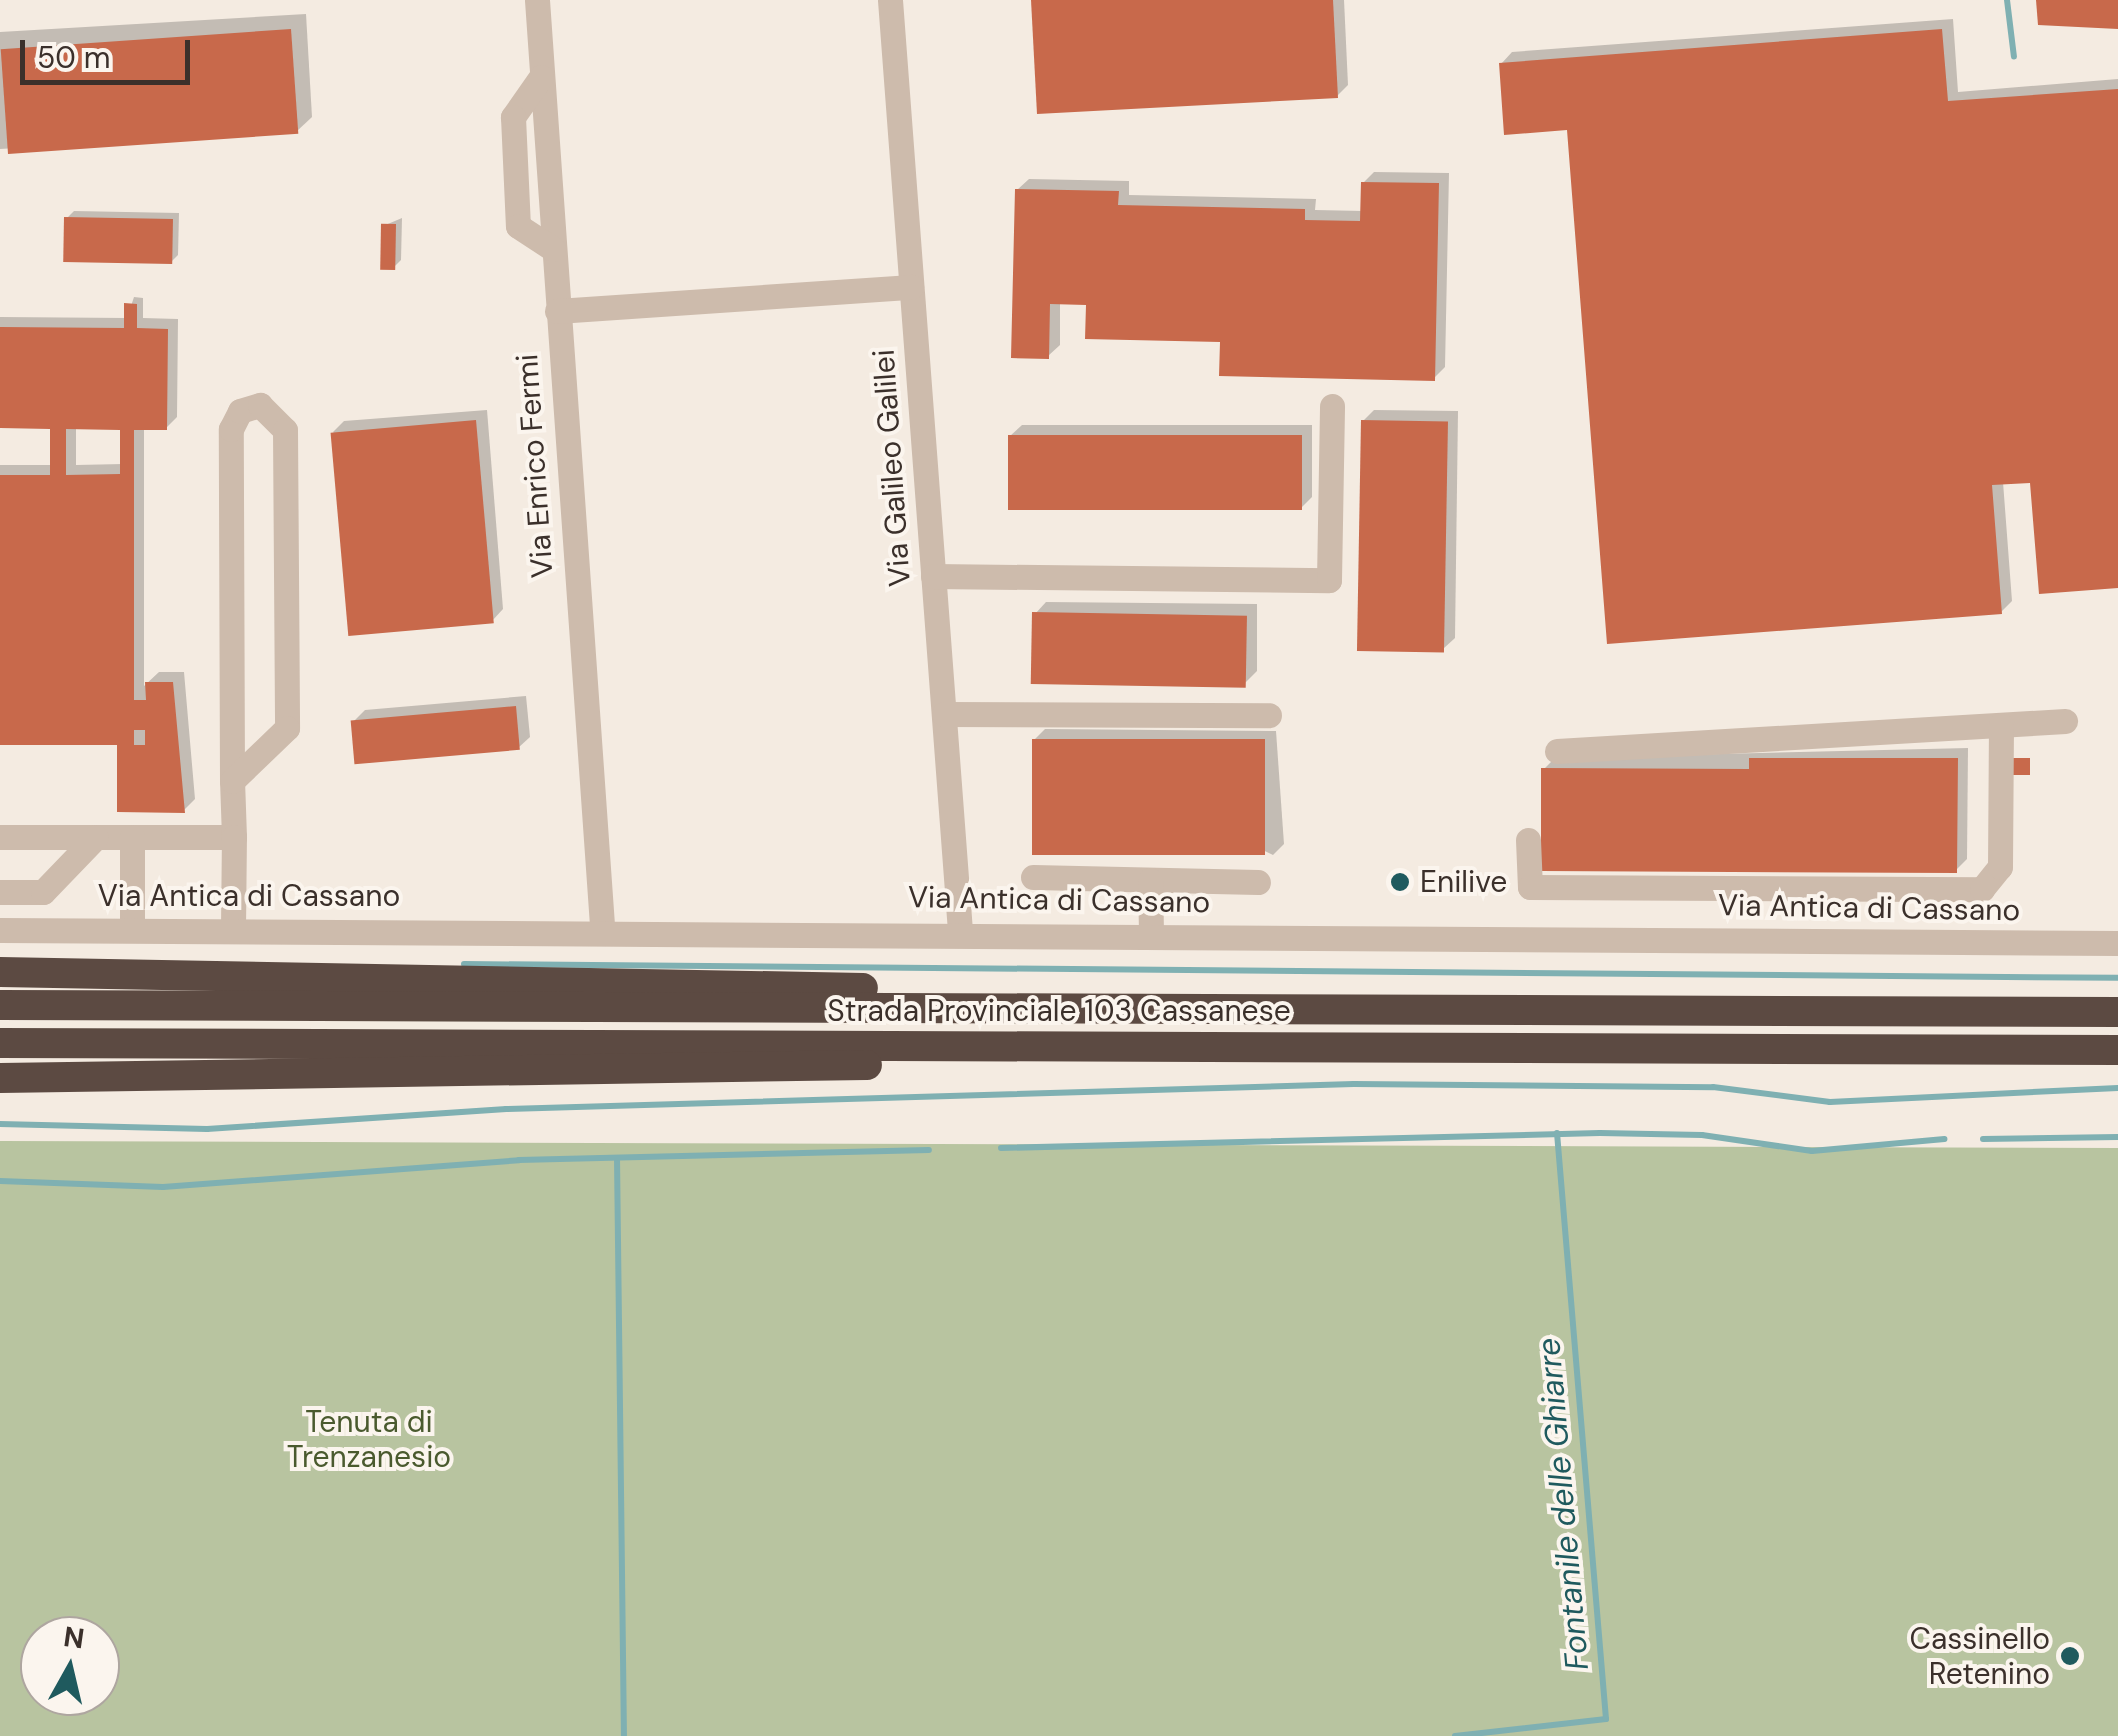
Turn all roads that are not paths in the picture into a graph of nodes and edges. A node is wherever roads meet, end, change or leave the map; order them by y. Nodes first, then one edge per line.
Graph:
1 (537, 0) edge
2 (890, 0) edge
3 (911, 287) junction
4 (556, 311) junction
5 (1332, 406) dead end
6 (933, 576) junction
7 (944, 714) junction
8 (1269, 715) dead end
9 (2065, 721) dead end
10 (2001, 725) junction
11 (1557, 752) dead end
12 (232, 781) junction
13 (0, 837) edge
14 (96, 837) junction
15 (132, 837) junction
16 (234, 837) junction
17 (1528, 840) dead end
18 (1033, 877) dead end
19 (1150, 880) junction
20 (1258, 882) dead end
21 (0, 892) edge
22 (602, 926) junction
23 (233, 928) junction
24 (132, 929) junction
25 (0, 930) edge
26 (960, 931) junction
27 (1150, 934) junction
28 (2118, 942) edge
29 (0, 972) edge
30 (0, 1006) edge
31 (1225, 1009) junction
32 (2118, 1012) edge
33 (0, 1044) edge
34 (1290, 1046) junction
35 (2118, 1050) edge
36 (0, 1078) edge

1 - 4 street, Via Enrico Fermi
2 - 3 street, Via Galileo Galilei
3 - 4 street
3 - 6 street, Via Galileo Galilei
4 - 22 street, Via Enrico Fermi
5 - 6 street
6 - 7 street, Via Galileo Galilei
7 - 8 street
7 - 26 street, Via Galileo Galilei
9 - 10 street
10 - 11 street
10 - 17 street
12 - 12 street
12 - 16 street
13 - 14 street
14 - 15 street
14 - 21 street
15 - 16 street
15 - 24 street
16 - 23 street
18 - 19 street
19 - 20 street
19 - 27 street
22 - 23 street, Via Antica di Cassano
22 - 26 street, Via Antica di Cassano
23 - 24 street, Via Antica di Cassano
24 - 25 street, Via Antica di Cassano
26 - 27 street, Via Antica di Cassano
27 - 28 street, Via Antica di Cassano
29 - 31 highway
30 - 31 highway, Strada Provinciale 103 Cassanese
31 - 32 highway, Strada Provinciale 103 Cassanese
33 - 34 highway, Strada Provinciale 103 Cassanese
34 - 35 highway, Strada Provinciale 103 Cassanese
34 - 36 highway

